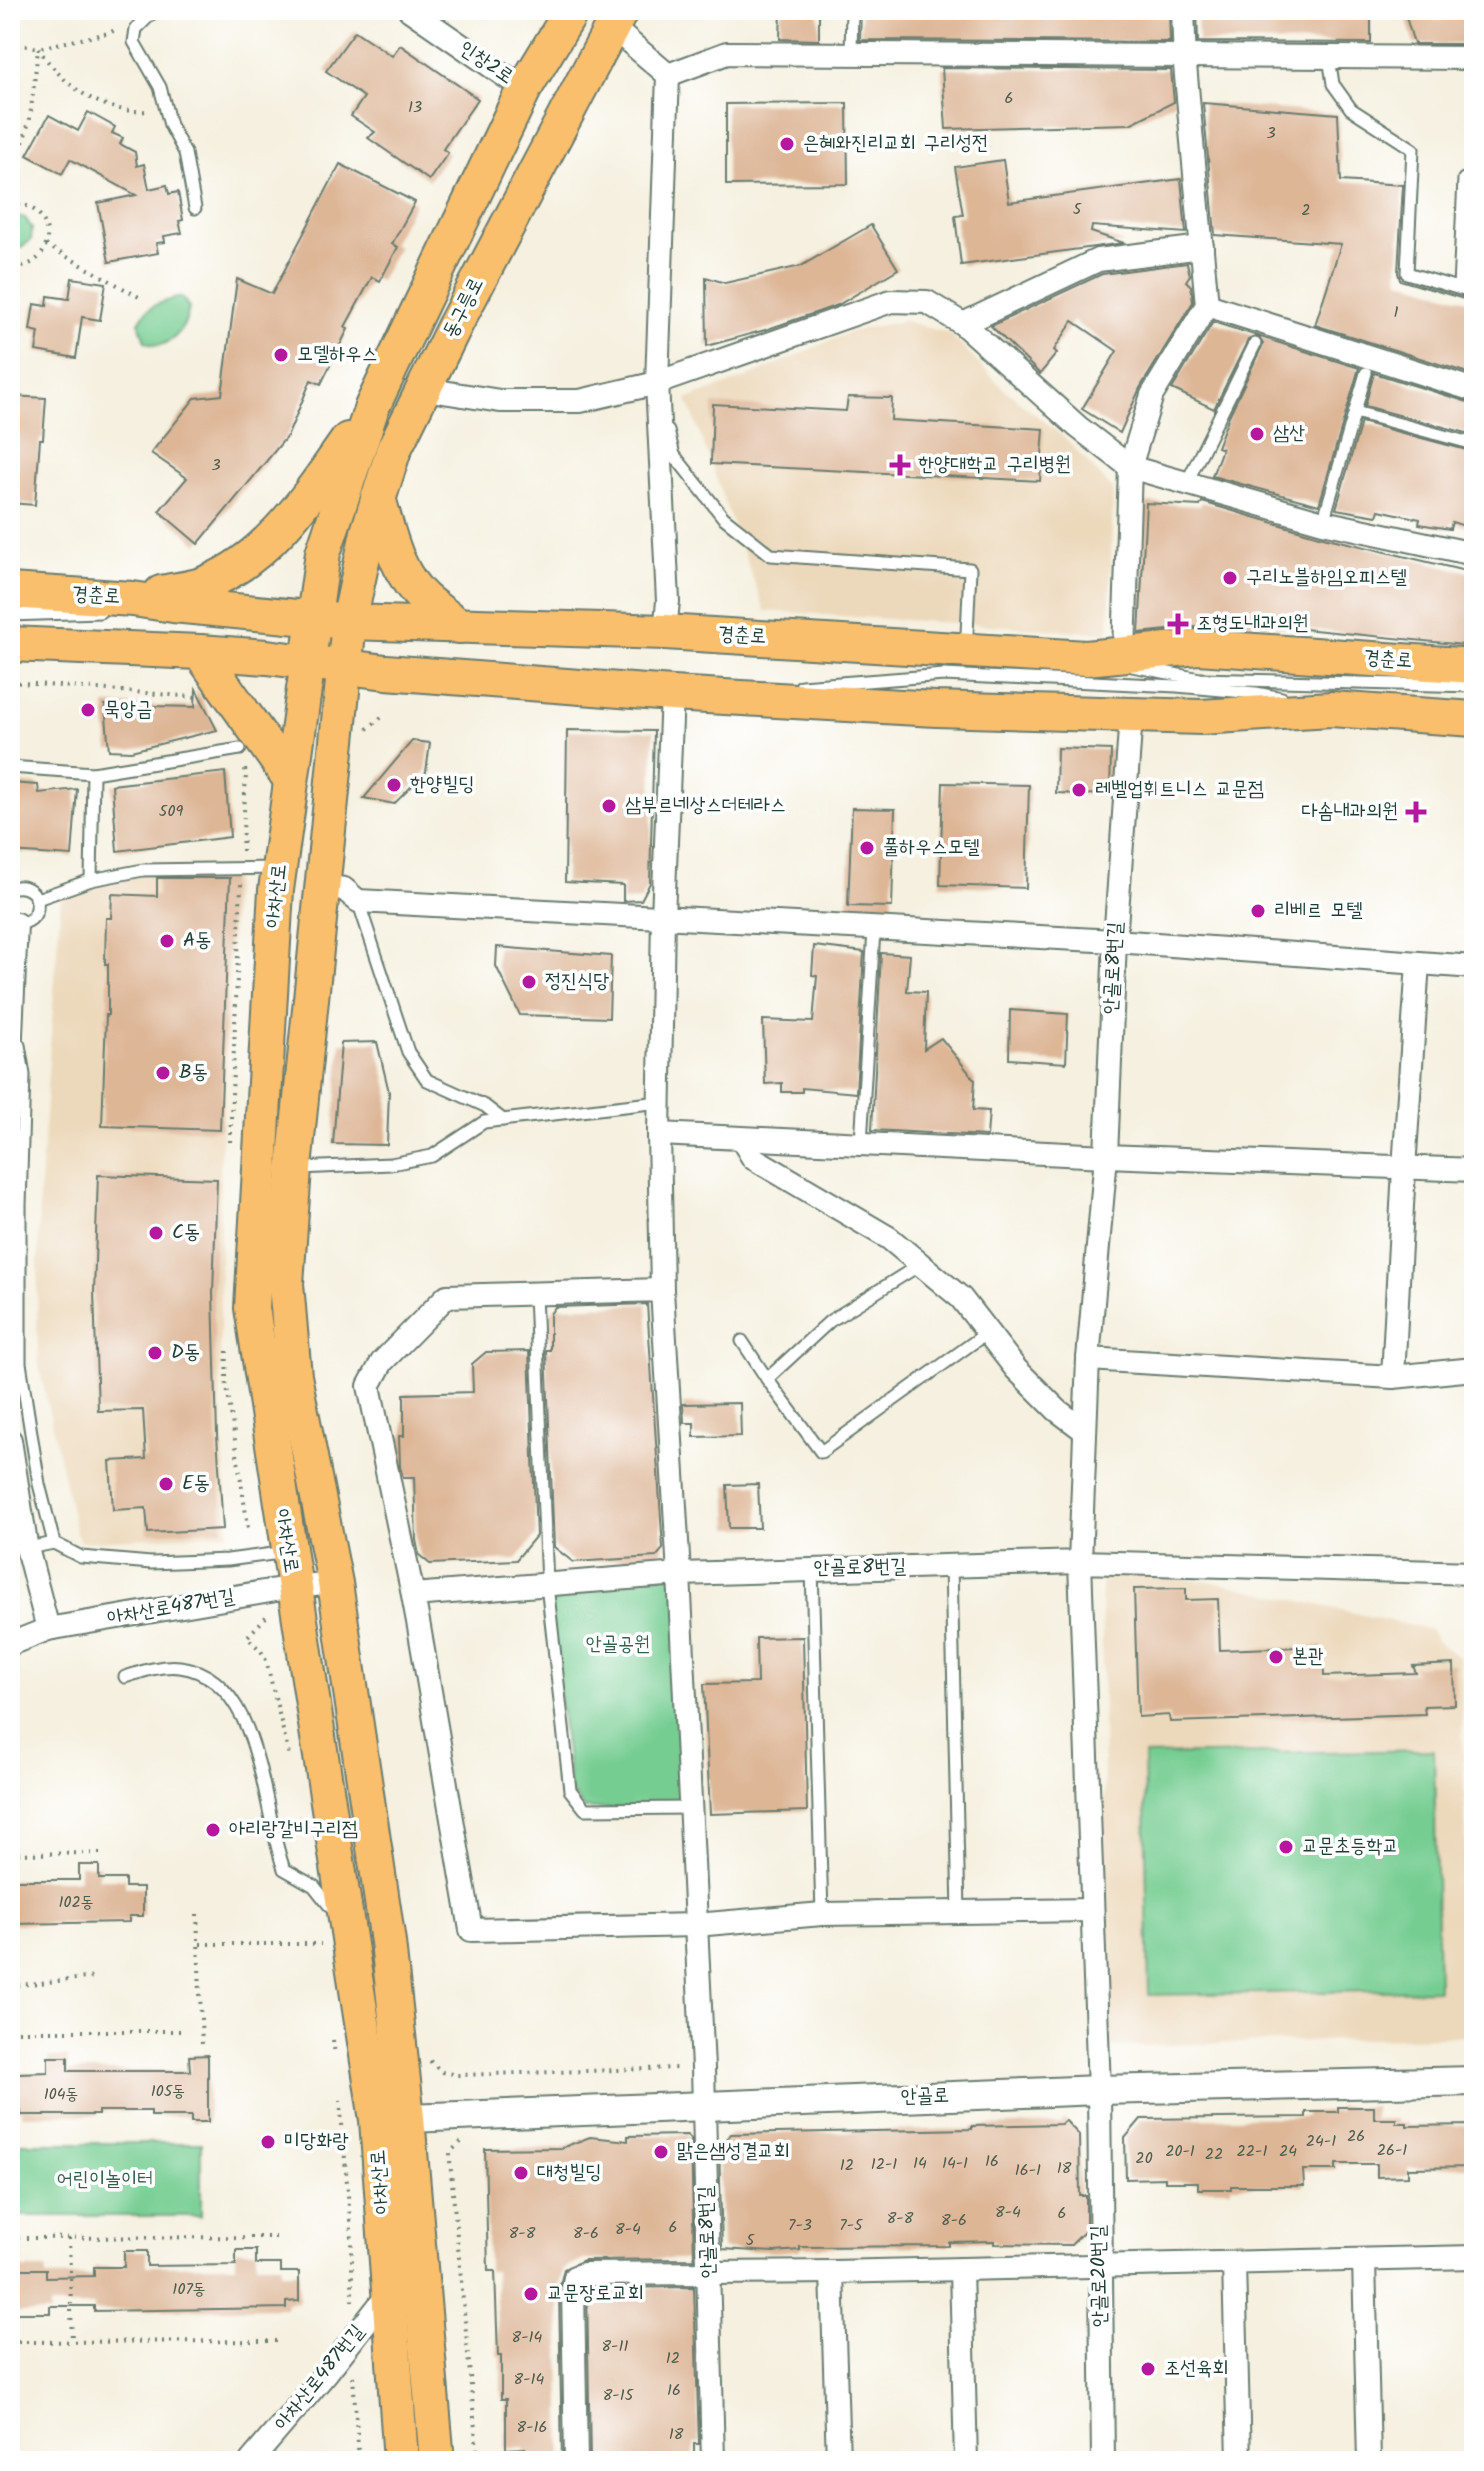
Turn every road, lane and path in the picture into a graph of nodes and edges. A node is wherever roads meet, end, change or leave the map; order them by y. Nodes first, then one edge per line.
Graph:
1 (155, 10) edge
2 (410, 10) edge
3 (572, 10) edge
4 (852, 10) edge
5 (1183, 10) edge
6 (616, 18) edge
7 (125, 21) dead end
8 (10, 43) edge
9 (38, 48) junction
10 (851, 55) junction
11 (1185, 57) junction
12 (1329, 57) junction
13 (1474, 58) edge
14 (668, 75) junction
15 (524, 89) junction
16 (166, 109) junction
17 (1474, 179) edge
18 (10, 189) edge
19 (10, 203) edge
20 (195, 208) dead end
21 (46, 245) junction
22 (1202, 247) junction
23 (10, 267) edge
24 (1459, 288) junction
25 (1474, 293) edge
26 (139, 297) dead end
27 (1207, 305) junction
28 (963, 324) junction
29 (1255, 344) dead end
30 (1366, 373) dead end
31 (657, 383) junction
32 (424, 389) junction
33 (1474, 390) edge
34 (372, 407) junction
35 (1355, 412) junction
36 (1474, 444) edge
37 (1130, 467) junction
38 (1186, 484) junction
39 (378, 498) junction
40 (1323, 522) junction
41 (1474, 554) edge
42 (10, 591) edge
43 (133, 599) junction
44 (173, 605) junction
45 (10, 615) edge
46 (313, 619) junction
47 (349, 622) junction
48 (459, 626) junction
49 (665, 632) junction
50 (967, 634) dead end
51 (10, 644) edge
52 (200, 652) junction
53 (1124, 653) junction
54 (1086, 658) junction
55 (307, 663) junction
56 (1474, 666) edge
57 (346, 667) junction
58 (10, 682) edge
59 (1474, 686) edge
60 (682, 695) junction
61 (202, 698) dead end
62 (1331, 709) junction
63 (1131, 715) junction
64 (1474, 719) edge
65 (240, 749) dead end
66 (10, 767) edge
67 (93, 773) junction
68 (291, 780) junction
69 (279, 868) junction
70 (91, 880) junction
71 (322, 886) junction
72 (10, 888) edge
73 (37, 899) junction
74 (358, 901) junction
75 (663, 917) junction
76 (13, 923) edge
77 (874, 930) junction
78 (1115, 941) junction
79 (1418, 963) junction
80 (1474, 967) edge
81 (13, 1013) junction
82 (10, 1056) edge
83 (660, 1102) junction
84 (503, 1120) junction
85 (659, 1134) junction
86 (741, 1138) junction
87 (861, 1143) junction
88 (1106, 1156) junction
89 (294, 1168) junction
90 (1404, 1168) junction
91 (1474, 1170) edge
92 (921, 1264) junction
93 (662, 1290) junction
94 (535, 1294) junction
95 (988, 1332) junction
96 (742, 1341) dead end
97 (15, 1354) edge
98 (1088, 1359) junction
99 (1474, 1369) edge
100 (1393, 1377) junction
101 (767, 1379) junction
102 (1085, 1431) junction
103 (10, 1440) edge
104 (54, 1543) junction
105 (28, 1548) junction
106 (287, 1552) junction
107 (1080, 1562) junction
108 (951, 1566) junction
109 (812, 1569) junction
110 (1474, 1573) edge
111 (679, 1574) junction
112 (335, 1583) junction
113 (547, 1585) junction
114 (293, 1587) junction
115 (413, 1595) junction
116 (266, 1617) dead end
117 (48, 1629) junction
118 (247, 1637) dead end
119 (10, 1644) edge
120 (125, 1677) dead end
121 (692, 1808) junction
122 (103, 1853) dead end
123 (10, 1854) edge
124 (1092, 1910) junction
125 (197, 1914) dead end
126 (822, 1914) junction
127 (959, 1914) junction
128 (696, 1925) junction
129 (333, 1935) junction
130 (200, 1944) junction
131 (96, 1977) dead end
132 (10, 1986) edge
133 (10, 2031) edge
134 (186, 2031) dead end
135 (202, 2045) dead end
136 (679, 2068) dead end
137 (478, 2075) dead end
138 (1474, 2081) edge
139 (1099, 2090) junction
140 (340, 2100) dead end
141 (704, 2105) junction
142 (392, 2119) junction
143 (472, 2141) dead end
144 (279, 2237) dead end
145 (10, 2238) edge
146 (69, 2238) junction
147 (1474, 2257) edge
148 (1364, 2260) junction
149 (1234, 2263) junction
150 (1100, 2266) junction
151 (961, 2269) junction
152 (832, 2272) junction
153 (709, 2273) junction
154 (389, 2293) junction
155 (352, 2310) dead end
156 (280, 2341) dead end
157 (10, 2342) edge
158 (72, 2342) junction
159 (352, 2366) dead end
160 (251, 2461) edge
161 (359, 2461) edge
162 (401, 2461) edge
163 (437, 2461) edge
164 (478, 2461) edge
165 (576, 2461) edge
166 (713, 2461) edge
167 (838, 2461) edge
168 (966, 2461) edge
169 (1103, 2461) edge
170 (1239, 2461) edge
171 (1369, 2461) edge

1 - 16 lane
2 - 15 street, 인창2로
3 - 15 main road, 동구릉로
4 - 10 lane
5 - 11 street
6 - 14 street
6 - 32 main road, 동구릉로
7 - 9 path
8 - 9 path
9 - 16 path
9 - 18 path
10 - 11 street
10 - 14 street
11 - 12 street
11 - 22 street
12 - 13 street
12 - 24 lane
14 - 31 street
15 - 34 main road, 동구릉로
16 - 20 lane
17 - 24 lane
19 - 21 path
21 - 23 path
21 - 26 path
22 - 27 street
22 - 28 street
24 - 25 lane
27 - 33 street
27 - 37 street
28 - 31 street
28 - 37 street
29 - 38 lane
30 - 35 lane
31 - 32 street
31 - 49 street
31 - 50 lane
32 - 39 main road, 동구릉로
34 - 43 main road
34 - 46 main road, 동구릉로
35 - 36 lane
35 - 40 lane
37 - 38 street
37 - 53 street
38 - 40 street
39 - 47 main road, 동구릉로
39 - 48 main road
40 - 41 street
42 - 43 main road, 경춘로
43 - 44 main road, 경춘로
44 - 45 lane
44 - 46 main road, 경춘로
46 - 47 main road, 경춘로
46 - 55 main road, 아차산로
47 - 48 main road, 경춘로
47 - 57 main road, 아차산로
48 - 49 main road, 경춘로
49 - 54 main road, 경춘로
51 - 52 main road
52 - 55 main road
52 - 68 main road
53 - 54 main road, 경춘로
53 - 56 main road, 경춘로
54 - 59 lane
55 - 57 main road
55 - 68 main road, 아차산로
57 - 60 main road
57 - 71 main road, 아차산로
58 - 61 path
60 - 62 lane
60 - 63 main road
60 - 75 street
62 - 63 main road
62 - 64 main road
63 - 78 street, 안골로8번길
65 - 67 lane
66 - 67 lane
67 - 70 lane
68 - 69 main road, 아차산로
69 - 70 lane
69 - 106 main road, 아차산로
70 - 73 lane
71 - 74 street
71 - 89 main road, 아차산로
72 - 73 lane
73 - 76 lane
74 - 75 street
74 - 84 lane
75 - 77 street
75 - 83 street
76 - 81 street
77 - 78 street
77 - 87 lane
78 - 79 street
78 - 88 street, 안골로8번길
79 - 80 street
79 - 90 street
81 - 82 street
81 - 97 lane
83 - 84 lane
83 - 85 street
84 - 89 lane
85 - 86 street
85 - 93 street
86 - 87 street
86 - 92 street
87 - 88 street
88 - 90 street
88 - 98 street, 안골로8번길
89 - 112 main road, 아차산로
90 - 91 street
90 - 100 street
92 - 95 street
92 - 101 lane
93 - 94 street
93 - 111 street
94 - 113 lane
94 - 115 street
95 - 101 lane
95 - 102 street
96 - 101 lane
97 - 104 lane
98 - 100 street
98 - 102 street, 안골로8번길
99 - 100 street
102 - 107 street, 안골로8번길
103 - 105 street
104 - 105 lane
104 - 106 lane
105 - 117 street
106 - 114 main road, 아차산로
107 - 108 street, 안골로8번길
107 - 110 street
107 - 124 street, 안골로20번길
108 - 109 street, 안골로8번길
108 - 127 lane
109 - 111 street, 안골로8번길
109 - 126 lane
111 - 113 street
111 - 121 street, 안골로8번길
112 - 114 street, 아차산로487번길
112 - 142 main road, 아차산로
113 - 115 street
113 - 121 lane
114 - 117 street, 아차산로487번길
114 - 129 main road, 아차산로
115 - 128 street
116 - 118 path
117 - 119 street, 아차산로487번길
120 - 129 lane
121 - 128 street, 안골로8번길
122 - 123 path
124 - 127 street
124 - 139 street, 안골로20번길
125 - 130 path
126 - 127 street
126 - 128 street
128 - 141 street, 안골로8번길
129 - 130 path
129 - 142 main road, 아차산로
130 - 135 path
131 - 132 path
133 - 134 path
136 - 137 path
138 - 139 street, 안골로
139 - 141 street, 안골로
139 - 150 street, 안골로20번길
140 - 155 path
141 - 142 street, 안골로
141 - 153 street, 안골로8번길
142 - 154 main road, 아차산로
142 - 163 main road, 아차산로
143 - 164 path
144 - 146 path
145 - 146 path
146 - 158 path
147 - 148 street
148 - 149 street
148 - 171 street
149 - 150 street
149 - 170 street
150 - 151 street
150 - 169 street, 안골로20번길
151 - 152 street
151 - 168 street
152 - 153 street
152 - 167 street
153 - 165 street
153 - 166 street, 안골로8번길
154 - 160 street, 아차산로487번길
154 - 162 main road, 아차산로
156 - 158 path
157 - 158 path
159 - 161 path

